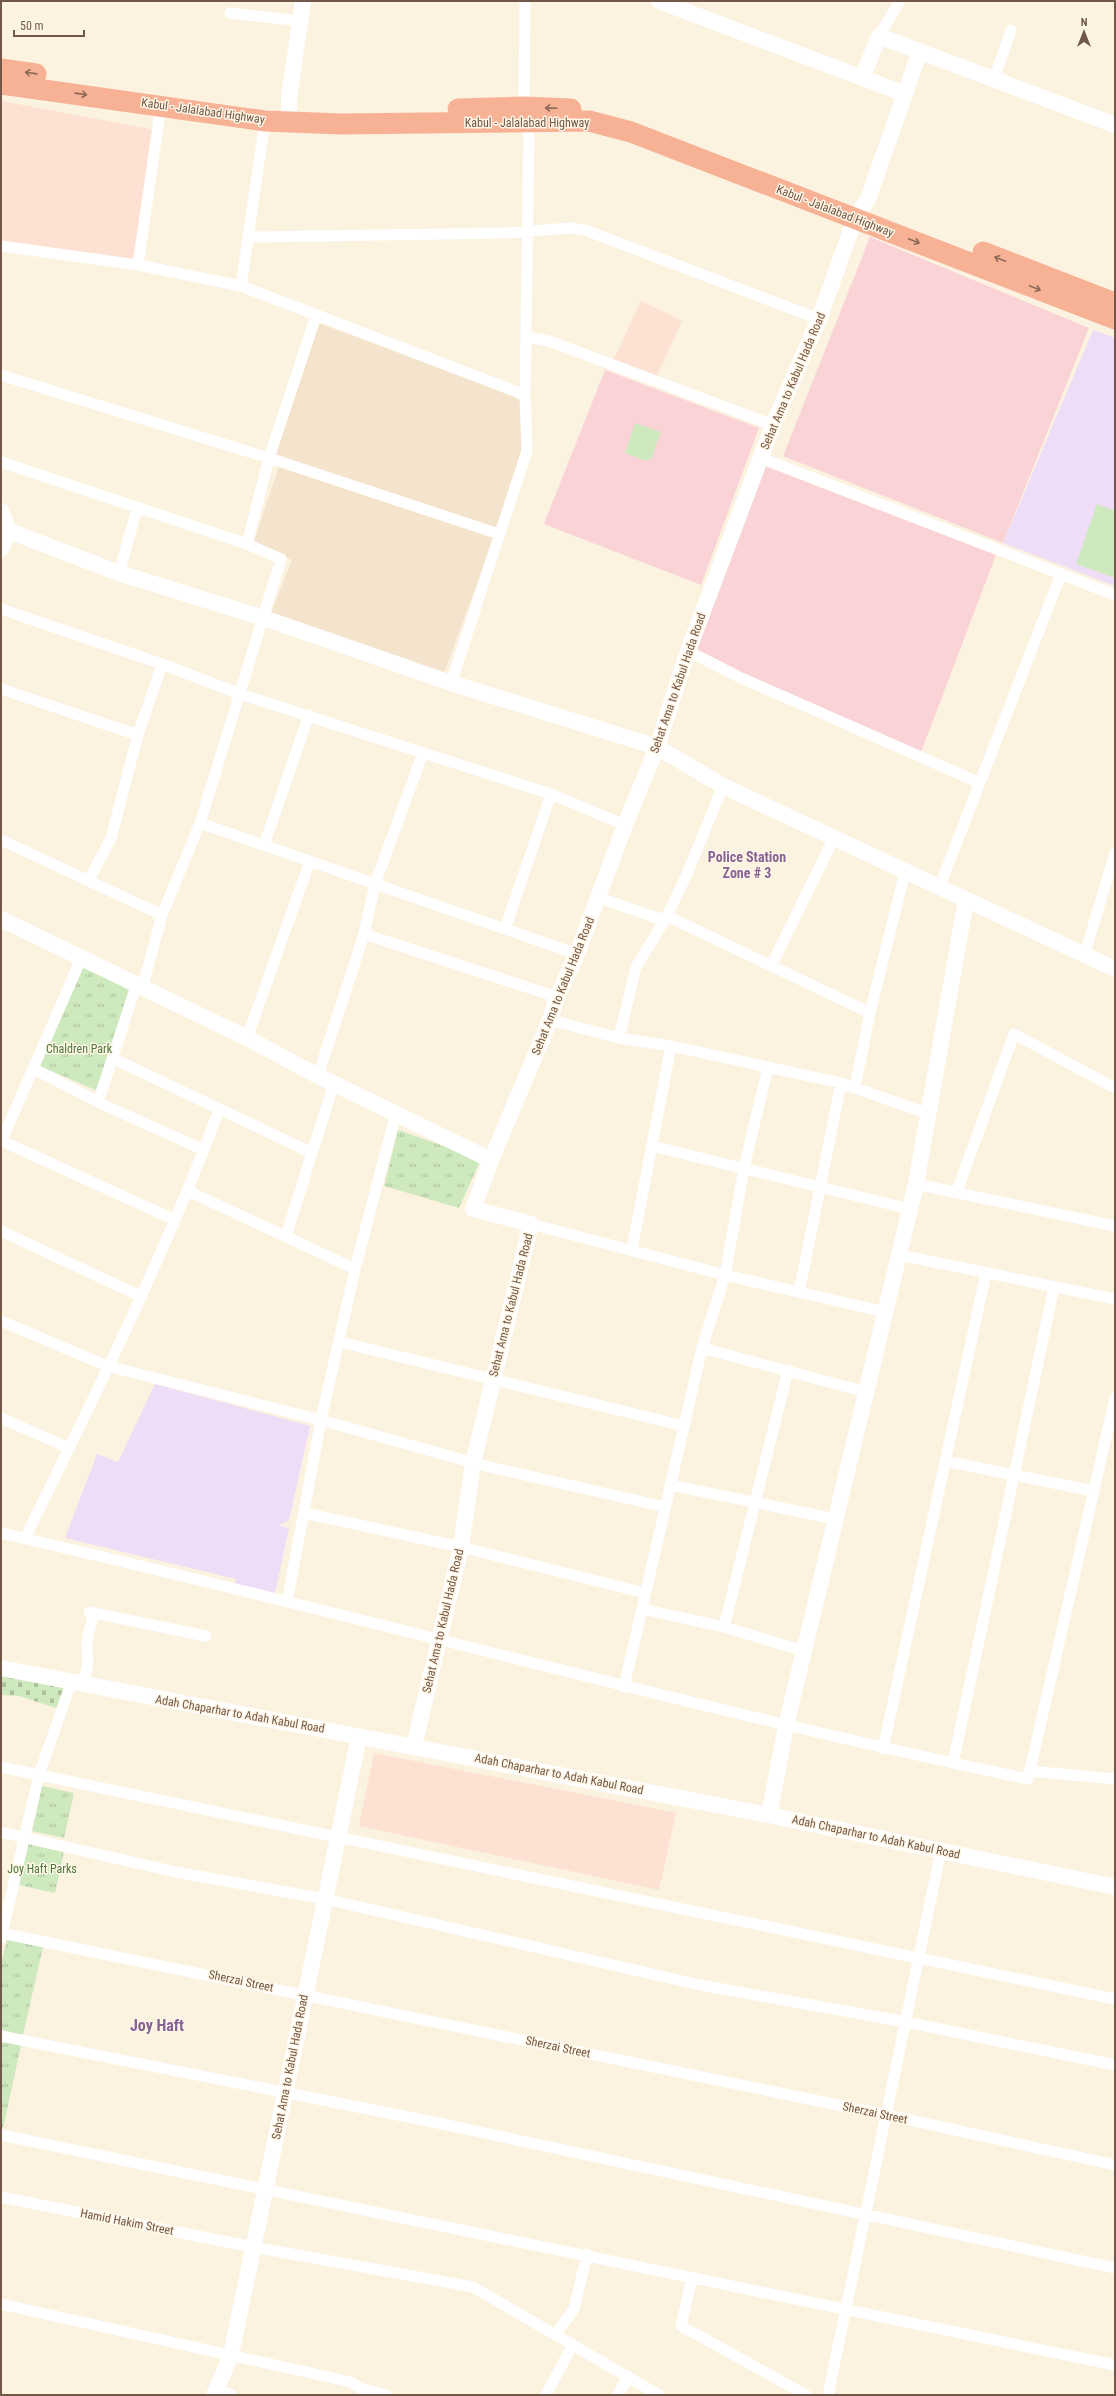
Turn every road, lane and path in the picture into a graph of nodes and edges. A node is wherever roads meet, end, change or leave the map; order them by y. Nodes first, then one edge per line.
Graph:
1 (303, 1) edge
2 (525, 1) edge
3 (659, 1) edge
4 (900, 1) edge
5 (230, 13) dead end
6 (300, 21) junction
7 (1011, 30) dead end
8 (879, 36) junction
9 (920, 51) junction
10 (1, 69) edge
11 (862, 78) junction
12 (994, 79) junction
13 (1, 84) edge
14 (905, 94) junction
15 (161, 105) junction
16 (289, 110) junction
17 (526, 115) junction
18 (265, 120) junction
19 (1115, 125) edge
20 (859, 212) junction
21 (526, 231) junction
22 (248, 237) junction
23 (1, 246) edge
24 (138, 265) junction
25 (241, 286) junction
26 (1115, 303) edge
27 (316, 316) junction
28 (819, 319) junction
29 (1115, 319) edge
30 (526, 337) junction
31 (1, 374) edge
32 (525, 396) junction
33 (773, 425) junction
34 (269, 458) junction
35 (761, 458) junction
36 (1, 462) edge
37 (137, 509) junction
38 (1, 511) edge
39 (9, 531) junction
40 (498, 534) junction
41 (248, 544) junction
42 (1, 549) edge
43 (119, 573) junction
44 (1060, 574) junction
45 (1115, 595) edge
46 (1, 609) edge
47 (264, 618) junction
48 (688, 651) junction
49 (162, 664) junction
50 (451, 683) junction
51 (1, 689) edge
52 (240, 694) junction
53 (309, 715) junction
54 (138, 735) junction
55 (657, 747) junction
56 (423, 753) junction
57 (980, 783) junction
58 (723, 786) junction
59 (551, 794) junction
60 (200, 823) junction
61 (624, 825) junction
62 (834, 838) junction
63 (1, 840) edge
64 (264, 845) junction
65 (1115, 853) edge
66 (310, 862) junction
67 (905, 872) junction
68 (89, 880) junction
69 (375, 884) junction
70 (939, 888) junction
71 (598, 897) junction
72 (966, 900) junction
73 (162, 915) junction
74 (667, 916) junction
75 (2, 924) edge
76 (505, 929) junction
77 (364, 934) junction
78 (1085, 953) junction
79 (577, 954) junction
80 (81, 958) junction
81 (772, 966) junction
82 (1115, 969) edge
83 (139, 987) junction
84 (556, 997) junction
85 (870, 1013) junction
86 (550, 1020) junction
87 (247, 1038) junction
88 (619, 1038) junction
89 (671, 1046) junction
90 (112, 1058) junction
91 (768, 1067) junction
92 (34, 1069) junction
93 (318, 1076) junction
94 (334, 1083) junction
95 (841, 1083) junction
96 (856, 1087) junction
97 (1115, 1088) edge
98 (98, 1102) junction
99 (219, 1110) junction
100 (396, 1113) junction
101 (929, 1114) junction
102 (1, 1141) edge
103 (652, 1146) junction
104 (204, 1150) junction
105 (312, 1153) junction
106 (491, 1160) junction
107 (744, 1168) junction
108 (916, 1184) junction
109 (819, 1186) junction
110 (188, 1191) junction
111 (957, 1191) junction
112 (910, 1209) junction
113 (175, 1220) junction
114 (531, 1224) junction
115 (1115, 1226) edge
116 (1, 1231) edge
117 (286, 1236) junction
118 (632, 1249) junction
119 (899, 1255) junction
120 (356, 1269) junction
121 (986, 1273) junction
122 (725, 1274) junction
123 (1054, 1287) junction
124 (799, 1292) junction
125 (140, 1296) junction
126 (1115, 1299) edge
127 (885, 1312) junction
128 (1, 1321) edge
129 (340, 1342) junction
130 (702, 1348) junction
131 (107, 1366) junction
132 (788, 1370) junction
133 (493, 1379) junction
134 (866, 1392) junction
135 (1115, 1398) edge
136 (1, 1418) edge
137 (321, 1420) junction
138 (684, 1426) junction
139 (69, 1448) junction
140 (945, 1461) junction
141 (473, 1463) junction
142 (1014, 1475) junction
143 (670, 1485) junction
144 (1093, 1491) junction
145 (755, 1502) junction
146 (665, 1507) junction
147 (304, 1513) junction
148 (836, 1519) junction
149 (1, 1533) edge
150 (25, 1538) junction
151 (461, 1547) junction
152 (645, 1593) junction
153 (287, 1602) junction
154 (642, 1609) junction
155 (724, 1626) junction
156 (206, 1636) dead end
157 (438, 1640) junction
158 (804, 1651) junction
159 (1, 1668) edge
160 (75, 1683) junction
161 (624, 1687) junction
162 (786, 1726) junction
163 (359, 1736) junction
164 (414, 1746) junction
165 (883, 1749) junction
166 (952, 1763) junction
167 (1, 1768) edge
168 (1030, 1771) junction
169 (39, 1775) junction
170 (1115, 1779) edge
171 (769, 1815) junction
172 (1, 1832) edge
173 (25, 1837) junction
174 (338, 1838) junction
175 (944, 1851) junction
176 (1115, 1887) edge
177 (325, 1899) junction
178 (1, 1934) edge
179 (923, 1958) junction
180 (305, 1994) junction
181 (1115, 1999) edge
182 (909, 2022) junction
183 (1, 2036) edge
184 (1115, 2065) edge
185 (286, 2092) junction
186 (889, 2116) junction
187 (1, 2135) edge
188 (1115, 2165) edge
189 (265, 2190) junction
190 (1, 2197) edge
191 (869, 2216) junction
192 (253, 2247) junction
193 (587, 2254) junction
194 (1115, 2268) edge
195 (692, 2277) junction
196 (1, 2304) edge
197 (849, 2310) junction
198 (555, 2335) junction
199 (572, 2346) junction
200 (231, 2355) junction
201 (1115, 2365) edge
202 (628, 2376) junction
203 (215, 2391) edge
204 (231, 2395) edge
205 (386, 2395) edge
206 (546, 2395) edge
207 (618, 2395) edge
208 (659, 2395) edge
209 (806, 2395) edge
210 (828, 2395) edge
211 (834, 2395) edge

1 - 6 main road
2 - 17 street
3 - 11 main road
4 - 8 street
5 - 6 street
6 - 16 main road
7 - 12 street
8 - 9 main road
8 - 11 main road
9 - 12 main road
9 - 14 main road, Sehat Ama to Kabul Hada Road
16 -> 10 highway, Kabul - Jalalabad Highway
11 - 14 main road
12 - 19 main road
13 -> 15 highway, Kabul - Jalalabad Highway
14 - 20 main road, Sehat Ama to Kabul Hada Road
15 - 18 highway, Kabul - Jalalabad Highway
15 - 24 street
16 - 17 highway, Kabul - Jalalabad Highway
17 - 18 highway, Kabul - Jalalabad Highway
17 - 20 highway, Kabul - Jalalabad Highway
17 - 21 street
18 - 22 street
26 -> 20 highway, Kabul - Jalalabad Highway
20 - 28 main road, Sehat Ama to Kabul Hada Road
20 -> 29 highway, Kabul - Jalalabad Highway
21 - 22 street
21 - 28 street
21 - 30 street
22 - 25 street
23 - 24 street
24 - 25 street
25 - 27 street
27 - 32 street
27 - 34 street
28 - 33 main road, Sehat Ama to Kabul Hada Road
30 - 32 street
30 - 33 street
31 - 34 street
32 - 40 street
33 - 35 main road, Sehat Ama to Kabul Hada Road
34 - 40 street
34 - 41 street
35 - 44 street
35 - 48 main road, Sehat Ama to Kabul Hada Road
36 - 37 street
37 - 41 street
37 - 43 street
38 - 39 main road
39 - 42 main road
39 - 43 main road
40 - 50 street
41 - 47 street
43 - 47 main road
44 - 45 street
44 - 57 street
46 - 49 street
47 - 50 main road
47 - 52 street
48 - 55 main road, Sehat Ama to Kabul Hada Road
48 - 57 street
49 - 52 street
49 - 54 street
50 - 55 main road
51 - 54 street
52 - 53 street
52 - 60 street
53 - 56 street
53 - 64 street
54 - 68 street
55 - 58 main road
55 - 61 main road, Sehat Ama to Kabul Hada Road
56 - 59 street
56 - 69 street
57 - 70 street
58 - 62 main road
58 - 74 street
59 - 61 street
59 - 76 street
60 - 64 street
60 - 73 street
61 - 71 main road, Sehat Ama to Kabul Hada Road
62 - 67 main road
62 - 81 street
63 - 68 street
64 - 66 street
65 - 78 street
66 - 69 street
66 - 87 street
67 - 70 main road
67 - 85 street
68 - 73 street
69 - 76 street
69 - 77 street
70 - 72 main road
71 - 74 street
71 - 79 main road, Sehat Ama to Kabul Hada Road
72 - 78 main road
72 - 101 main road
73 - 83 street
74 - 81 street
74 - 88 street
75 - 80 main road
76 - 79 street
77 - 84 street
77 - 93 street
78 - 82 main road
79 - 84 main road, Sehat Ama to Kabul Hada Road
80 - 83 main road
80 - 92 street
81 - 85 street
83 - 87 main road
83 - 90 street
84 - 86 main road, Sehat Ama to Kabul Hada Road
85 - 96 street
86 - 88 street
86 - 106 main road, Sehat Ama to Kabul Hada Road
87 - 93 main road
88 - 89 street
89 - 91 street
89 - 103 street
90 - 98 street
90 - 99 street
91 - 95 street
91 - 107 street
92 - 98 street
92 - 102 street
93 - 94 main road
94 - 100 main road
94 - 105 street
95 - 96 street
95 - 109 street
96 - 101 street
97 - 111 street
98 - 104 street
99 - 104 street
99 - 105 street
100 - 106 main road
100 - 120 street
101 - 108 main road
102 - 113 street
103 - 107 street
103 - 118 street
104 - 110 street
105 - 117 street
106 - 114 main road, Sehat Ama to Kabul Hada Road
107 - 109 street
107 - 122 street
108 - 111 street
108 - 112 main road
109 - 112 street
109 - 124 street
110 - 113 street
110 - 117 street
111 - 115 street
112 - 119 main road
113 - 125 street
114 - 118 street
114 - 133 main road, Sehat Ama to Kabul Hada Road
116 - 125 street
117 - 120 street
118 - 122 street
119 - 121 street
119 - 127 main road
120 - 129 street
121 - 123 street
121 - 140 street
122 - 124 street
122 - 130 street
123 - 126 street
123 - 142 street
124 - 127 street
125 - 131 street
127 - 134 main road
128 - 131 street
129 - 133 street
129 - 137 street
130 - 132 street
130 - 138 street
131 - 137 street
131 - 139 street
132 - 134 street
132 - 145 street
133 - 138 street
133 - 141 main road, Sehat Ama to Kabul Hada Road
134 - 148 main road
135 - 144 street
136 - 139 street
137 - 141 street
137 - 147 street
138 - 143 street
139 - 150 street
140 - 142 street
140 - 165 street
141 - 146 street
141 - 151 main road, Sehat Ama to Kabul Hada Road
142 - 144 street
142 - 166 street
143 - 145 street
143 - 146 street
144 - 168 street
145 - 148 street
145 - 155 street
146 - 152 street
147 - 151 street
147 - 153 street
148 - 158 main road
149 - 150 street
150 - 153 street
151 - 152 street
151 - 157 main road, Sehat Ama to Kabul Hada Road
152 - 154 street
153 - 157 street
154 - 155 street
154 - 161 street
155 - 158 street
156 - 160 street
157 - 161 street
157 - 164 main road, Sehat Ama to Kabul Hada Road
158 - 162 main road
159 - 160 main road, Adah Chaparhar to Adah Kabul Road
160 - 163 main road, Adah Chaparhar to Adah Kabul Road
160 - 169 street
161 - 162 street
162 - 165 street
162 - 171 main road
163 - 164 main road, Adah Chaparhar to Adah Kabul Road
163 - 174 main road, Sehat Ama to Kabul Hada Road
164 - 171 main road, Adah Chaparhar to Adah Kabul Road
165 - 166 street
166 - 168 street
167 - 169 street
168 - 170 street
169 - 173 street
169 - 174 street
171 - 175 main road, Adah Chaparhar to Adah Kabul Road
172 - 173 street
173 - 177 street
173 - 178 street
174 - 177 main road, Sehat Ama to Kabul Hada Road
174 - 179 street
175 - 176 main road, Adah Chaparhar to Adah Kabul Road
175 - 179 street
177 - 180 main road, Sehat Ama to Kabul Hada Road
177 - 182 street
178 - 180 street, Sherzai Street
179 - 181 street
179 - 182 street
180 - 185 main road, Sehat Ama to Kabul Hada Road
180 - 186 street, Sherzai Street
182 - 184 street
182 - 186 street
183 - 185 street
185 - 189 main road, Sehat Ama to Kabul Hada Road
185 - 191 street
186 - 188 street, Sherzai Street
186 - 191 street
187 - 189 street
189 - 192 main road, Sehat Ama to Kabul Hada Road
189 - 193 street
190 - 192 street, Hamid Hakim Street
191 - 194 street
191 - 197 street
192 - 198 street, Hamid Hakim Street
192 - 200 main road, Sehat Ama to Kabul Hada Road
193 - 195 street
193 - 198 street
195 - 197 street
195 - 209 street
196 - 200 street
197 - 201 street
197 - 210 street
197 - 211 street
198 - 199 street, Hamid Hakim Street
199 - 202 street, Hamid Hakim Street
199 - 206 street
200 - 203 main road, Sehat Ama to Kabul Hada Road
200 - 205 street
202 - 207 street
202 - 208 street, Hamid Hakim Street
203 - 204 street

